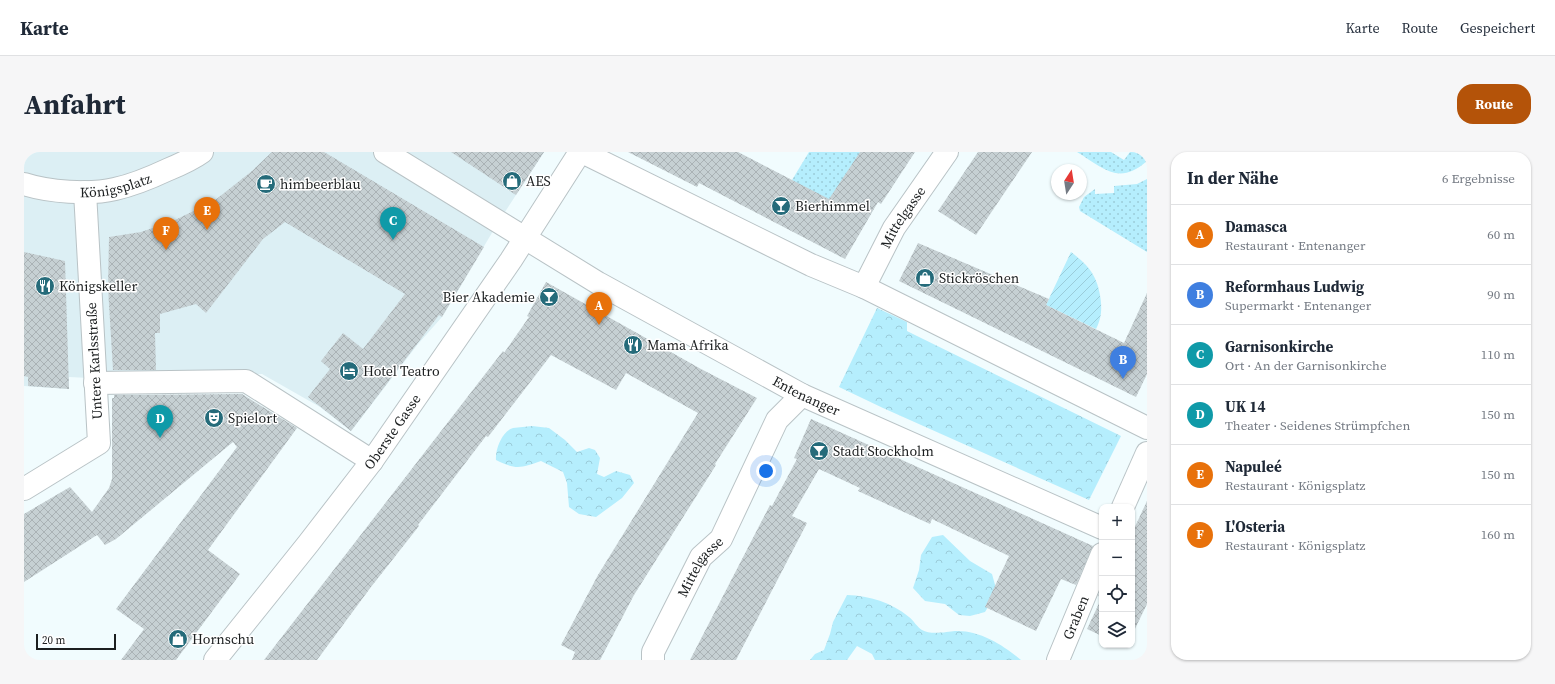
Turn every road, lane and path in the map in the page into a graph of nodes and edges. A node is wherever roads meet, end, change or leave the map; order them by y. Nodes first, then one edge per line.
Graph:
1 (202, 152) edge
2 (385, 152) edge
3 (581, 152) edge
4 (947, 152) edge
5 (24, 184) edge
6 (85, 192) junction
7 (525, 236) junction
8 (864, 287) junction
9 (95, 383) junction
10 (802, 395) junction
11 (1147, 428) edge
12 (1147, 453) edge
13 (372, 460) junction
14 (24, 489) edge
15 (1124, 504) edge
16 (1099, 527) edge
17 (1099, 561) edge
18 (215, 660) edge
19 (652, 660) edge
20 (1058, 660) edge

1 - 6 street, Königsplatz
2 - 7 street, Entenanger
3 - 7 street, Oberste Gasse
3 - 8 street
4 - 8 street, Mittelgasse
5 - 6 street, Königsplatz
6 - 9 street, Untere Karlsstraße
7 - 10 street, Entenanger
7 - 13 street, Oberste Gasse
8 - 11 street
9 - 13 street
9 - 14 street, Untere Karlsstraße
10 - 16 street, Entenanger
10 - 19 street, Mittelgasse
12 - 15 street
13 - 18 street, Oberste Gasse
17 - 20 street, Graben

